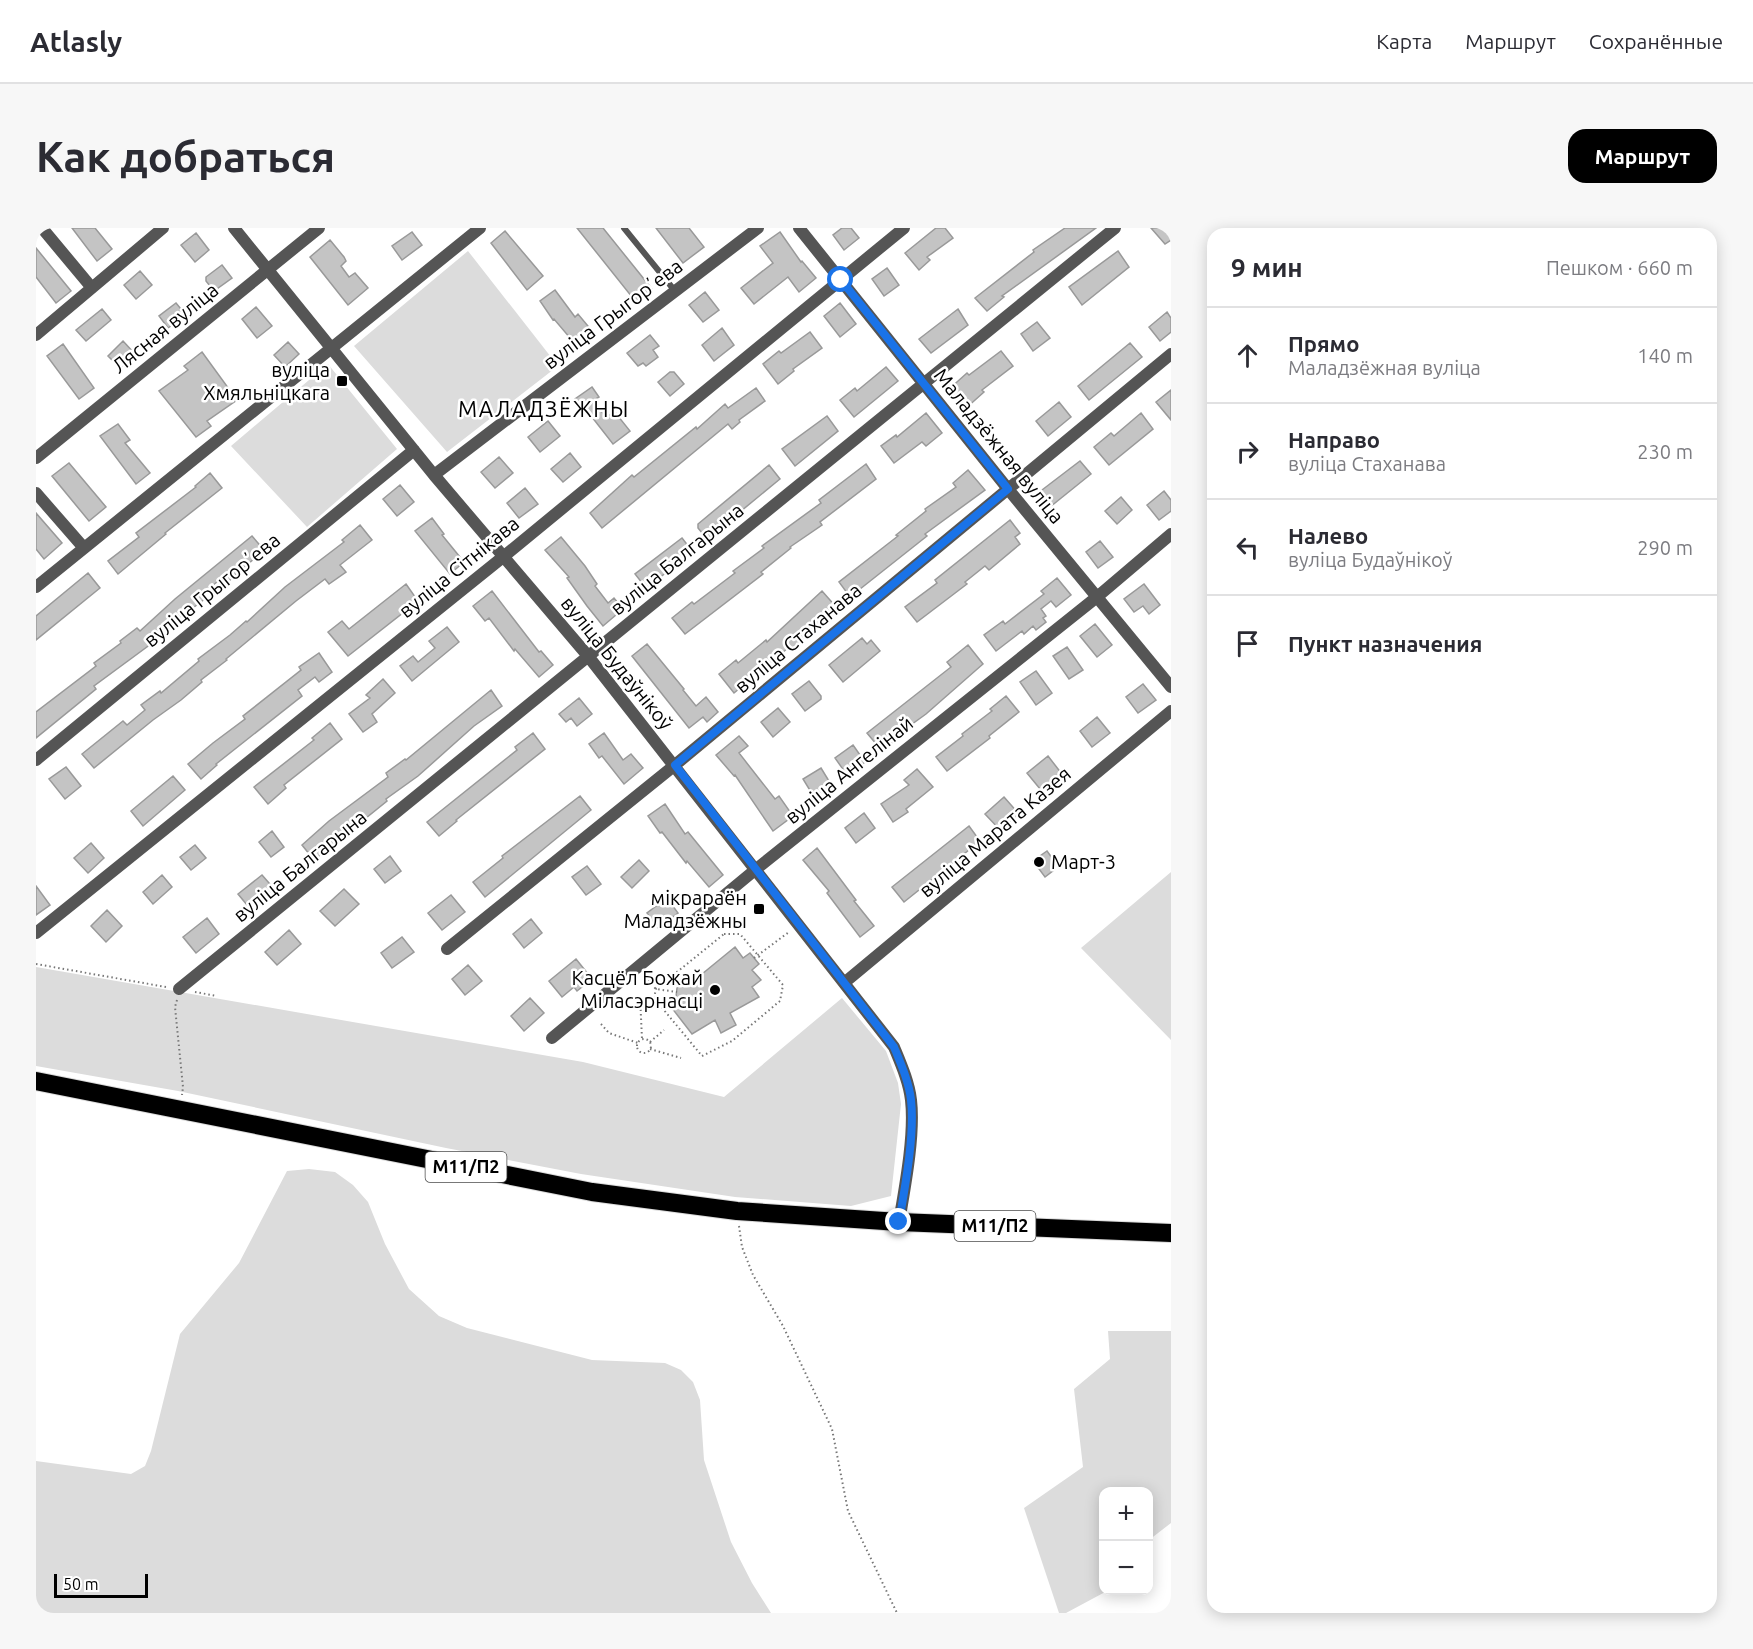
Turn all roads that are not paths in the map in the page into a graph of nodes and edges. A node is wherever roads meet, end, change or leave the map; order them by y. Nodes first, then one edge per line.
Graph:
1 (42, 228) edge
2 (163, 228) edge
3 (234, 228) edge
4 (319, 228) edge
5 (480, 228) edge
6 (624, 228) edge
7 (758, 228) edge
8 (800, 228) edge
9 (904, 228) edge
10 (1115, 228) edge
11 (268, 270) junction
12 (841, 280) junction
13 (92, 288) junction
14 (675, 291) junction
15 (36, 335) edge
16 (332, 349) junction
17 (1171, 354) edge
18 (923, 384) junction
19 (414, 450) junction
20 (36, 458) edge
21 (434, 475) junction
22 (1008, 489) junction
23 (36, 493) edge
24 (1171, 534) edge
25 (84, 548) junction
26 (503, 557) junction
27 (36, 587) edge
28 (1097, 597) junction
29 (588, 656) junction
30 (1171, 687) edge
31 (1171, 711) edge
32 (36, 760) edge
33 (675, 765) junction
34 (755, 870) junction
35 (36, 933) edge
36 (447, 949) dead end
37 (844, 983) junction
38 (179, 990) road end
39 (552, 1038) dead end
40 (36, 1081) edge
41 (899, 1222) junction
42 (1171, 1233) edge

1 - 13 street
2 - 13 street
3 - 11 street, вуліца Будаўнікоў
4 - 11 street, Лясная вуліца
5 - 16 street
6 - 14 lane
7 - 14 street, вуліца Грыгорʼева
8 - 12 street, Маладзёжная вуліца
9 - 12 street, вуліца Сітнікава
10 - 18 street, вуліца Балгарына
11 - 16 street, вуліца Будаўнікоў
11 - 20 street, Лясная вуліца
12 - 18 street, Маладзёжная вуліца
12 - 26 street, вуліца Сітнікава
13 - 15 street
14 - 21 street, вуліца Грыгорʼева
16 - 19 street, вуліца Будаўнікоў
16 - 25 street
17 - 22 street, вуліца Стаханава
18 - 22 street, Маладзёжная вуліца
18 - 29 street, вуліца Балгарына
19 - 21 street, вуліца Будаўнікоў
19 - 32 street, вуліца Грыгорʼева
21 - 26 street, вуліца Будаўнікоў
22 - 28 street, Маладзёжная вуліца
22 - 33 street, вуліца Стаханава
23 - 25 street
24 - 28 street, вуліца Ангелінай
25 - 27 street
26 - 29 street, вуліца Будаўнікоў
26 - 35 street, вуліца Сітнікава
28 - 30 street, Маладзёжная вуліца
28 - 34 street, вуліца Ангелінай
29 - 33 street, вуліца Будаўнікоў
29 - 38 street, вуліца Балгарына
31 - 37 street, вуліца Марата Казея
33 - 34 street, вуліца Будаўнікоў
33 - 36 street, вуліца Стаханава
34 - 37 street, вуліца Будаўнікоў
34 - 39 street, вуліца Ангелінай
37 - 41 street, вуліца Будаўнікоў
40 - 41 highway, М11/П2
41 - 42 highway, М11/П2

